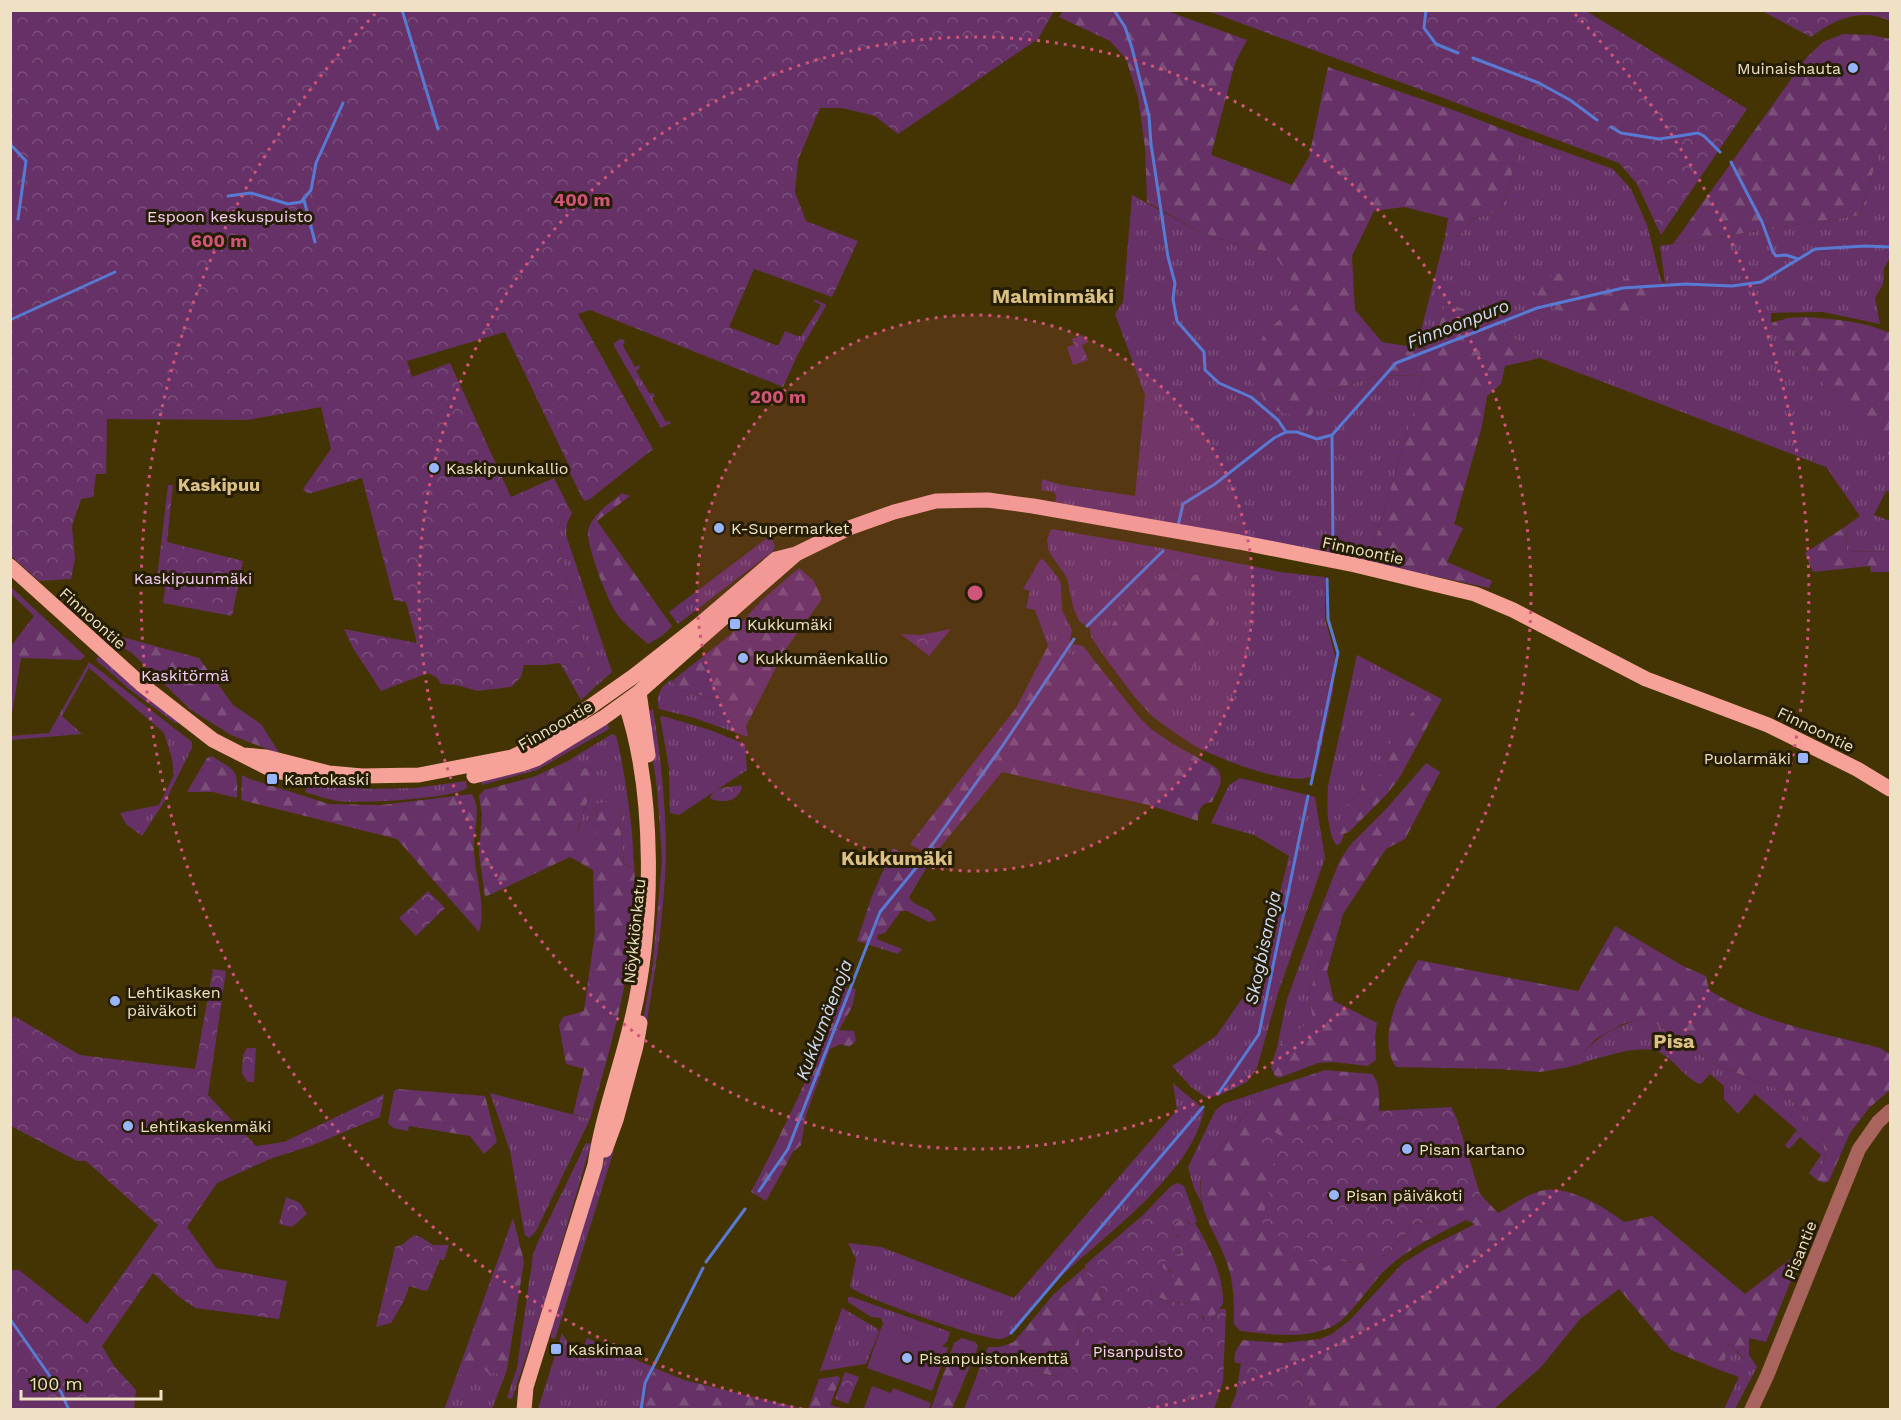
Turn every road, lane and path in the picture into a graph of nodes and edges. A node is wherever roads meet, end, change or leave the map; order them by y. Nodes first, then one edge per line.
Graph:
1 (796, 554) junction
2 (10, 566) edge
3 (639, 692) junction
4 (625, 702) junction
5 (243, 755) junction
6 (1890, 789) edge
7 (1890, 1111) edge
8 (595, 1165) junction
9 (526, 1387) junction
10 (513, 1410) edge
11 (524, 1410) edge
12 (1751, 1410) edge

1 - 3 main road, Finnoontie
1 - 5 main road, Finnoontie
1 - 6 main road, Finnoontie
2 - 5 main road, Finnoontie
3 - 4 main road, Finnoontie
3 - 8 main road, Nöykkiönkatu
4 - 5 main road, Finnoontie
4 - 8 main road, Nöykkiönkatu
7 - 12 street, Pisantie
8 - 9 main road, Nöykkiönkatu
9 - 10 main road, Nöykkiönkatu
9 - 11 main road, Nöykkiönkatu

